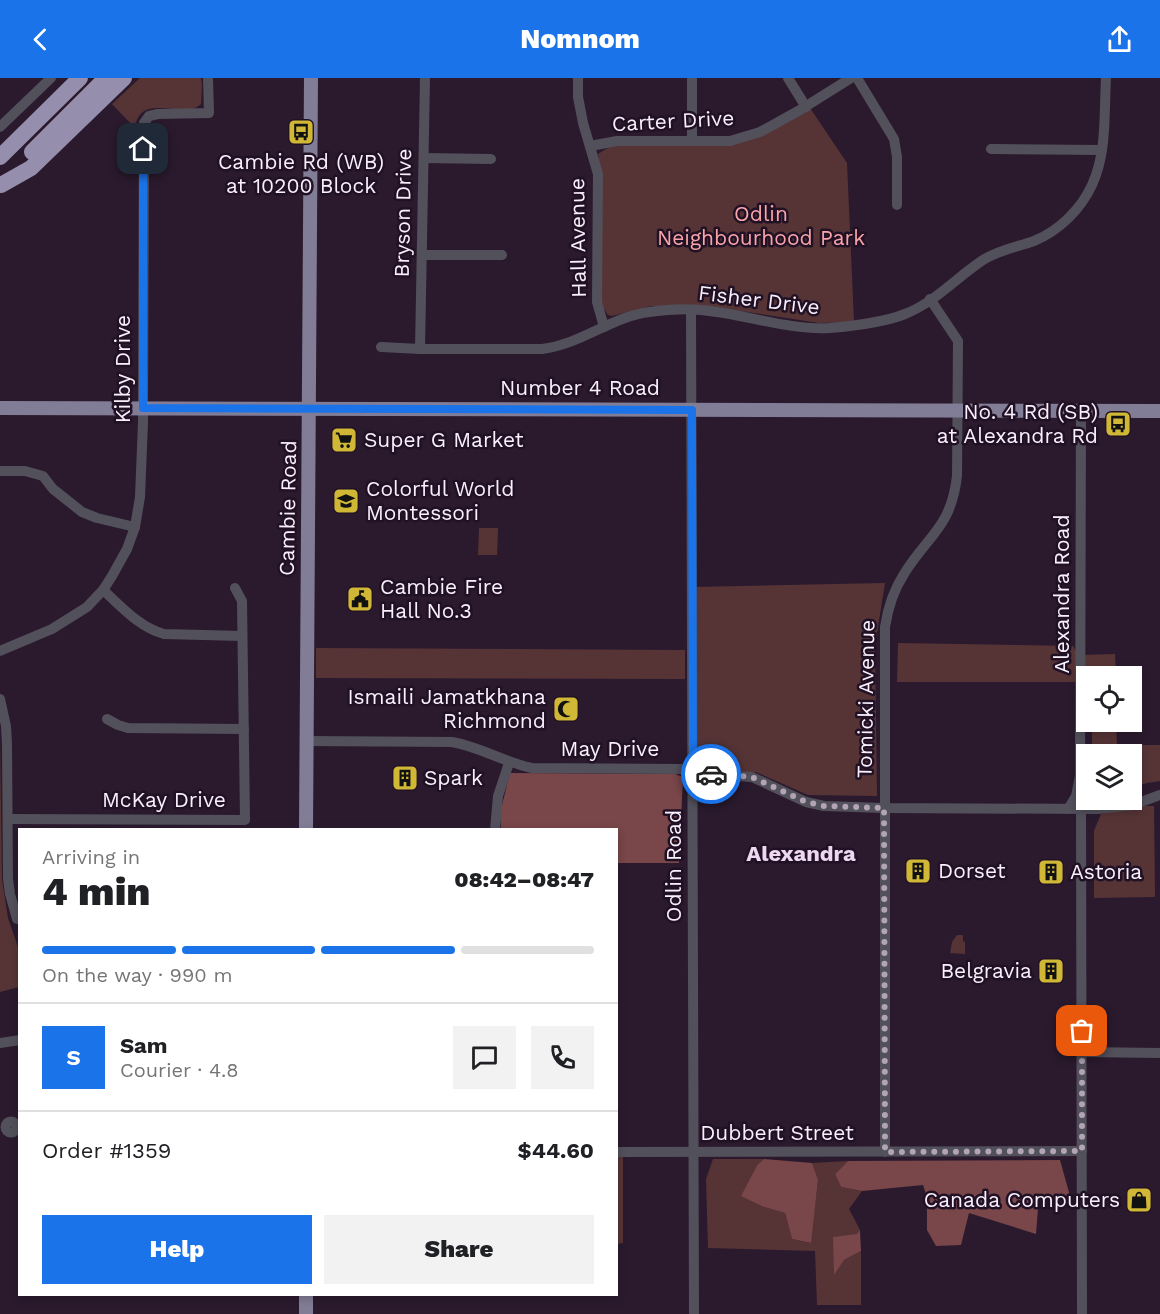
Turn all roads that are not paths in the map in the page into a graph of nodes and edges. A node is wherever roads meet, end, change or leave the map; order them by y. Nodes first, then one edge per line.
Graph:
1 (51, 78) edge
2 (81, 78) edge
3 (106, 78) edge
4 (124, 78) edge
5 (208, 78) edge
6 (311, 78) edge
7 (426, 78) edge
8 (578, 78) edge
9 (692, 78) edge
10 (788, 78) edge
11 (851, 78) edge
12 (857, 78) edge
13 (1106, 78) edge
14 (806, 107) junction
15 (0, 127) edge
16 (692, 140) junction
17 (590, 146) junction
18 (991, 148) dead end
19 (1102, 150) junction
20 (0, 158) edge
21 (424, 158) junction
22 (491, 159) dead end
23 (1, 186) edge
24 (897, 205) dead end
25 (422, 255) junction
26 (502, 255) dead end
27 (930, 300) junction
28 (691, 310) junction
29 (604, 327) junction
30 (381, 347) dead end
31 (420, 349) junction
32 (0, 408) edge
33 (143, 408) junction
34 (310, 408) junction
35 (692, 410) junction
36 (957, 411) junction
37 (1081, 411) junction
38 (1160, 411) edge
39 (0, 471) edge
40 (135, 527) junction
41 (235, 588) dead end
42 (103, 590) junction
43 (243, 636) junction
44 (0, 651) edge
45 (0, 699) edge
46 (107, 718) dead end
47 (244, 729) junction
48 (308, 741) junction
49 (1080, 744) edge
50 (509, 763) junction
51 (693, 772) junction
52 (1160, 795) edge
53 (1076, 796) edge
54 (1142, 801) edge
55 (1076, 806) edge
56 (884, 808) junction
57 (1068, 809) junction
58 (1087, 810) edge
59 (8, 819) junction
60 (306, 828) edge
61 (495, 828) edge
62 (18, 919) edge
63 (18, 1040) edge
64 (0, 1043) edge
65 (1082, 1052) junction
66 (1160, 1053) edge
67 (18, 1114) edge
68 (11, 1130) edge
69 (1082, 1151) junction
70 (618, 1152) edge
71 (885, 1152) junction
72 (694, 1153) junction
73 (306, 1296) edge
74 (306, 1314) edge
75 (694, 1314) edge
76 (1082, 1314) edge

1 - 15 street
2 - 20 highway
3 - 23 highway
4 - 23 highway
5 - 33 street, Kilby Drive
6 - 34 main road, Cambie Road
7 - 21 street, Bryson Drive
8 - 17 street, Hall Avenue
9 - 16 street
10 - 14 street
11 - 14 street, Carter Drive
12 - 24 street
13 - 19 street, Fisher Drive
14 - 16 street, Carter Drive
16 - 17 street, Carter Drive
17 - 29 street, Hall Avenue
18 - 19 street
19 - 27 street, Fisher Drive
21 - 22 street
21 - 25 street, Bryson Drive
25 - 26 street
25 - 31 street, Bryson Drive
27 - 28 street, Fisher Drive
27 - 36 street, Tomicki Avenue
28 - 29 street, Fisher Drive
28 - 35 street, Odlin Road
29 - 31 street, Fisher Drive
30 - 31 street, Fisher Drive
32 - 33 main road, Number 4 Road
33 - 34 main road, Number 4 Road
33 - 40 street, Kilby Drive
34 - 35 main road, Number 4 Road
34 - 48 main road, Cambie Road
35 - 36 main road, Number 4 Road
35 - 51 street, Odlin Road
36 - 37 main road, Number 4 Road
36 - 56 street, Tomicki Avenue
37 - 38 main road, Number 4 Road
37 - 49 street, Alexandra Road
39 - 40 street
40 - 42 street, Kilby Drive
41 - 43 street, McKay Drive
42 - 43 street
42 - 44 street, Kilby Drive
43 - 47 street, McKay Drive
45 - 59 street
46 - 47 street
47 - 59 street, McKay Drive
48 - 50 street, May Drive
48 - 60 main road, Cambie Road
50 - 51 street, May Drive
50 - 61 street
51 - 56 street, May Drive
51 - 72 street, Odlin Road
52 - 54 street, May Drive
53 - 57 street, Alexandra Road
55 - 57 street, May Drive
56 - 57 street, May Drive
56 - 71 street, Tomicki Avenue
58 - 65 street, Alexandra Road
59 - 62 street
63 - 64 street
65 - 66 street
65 - 69 street, Alexandra Road
67 - 68 street
69 - 71 street, Dubbert Street
69 - 76 street, Alexandra Road
70 - 72 street, Dubbert Street
71 - 72 street, Dubbert Street
72 - 75 street, Odlin Road
73 - 74 main road

